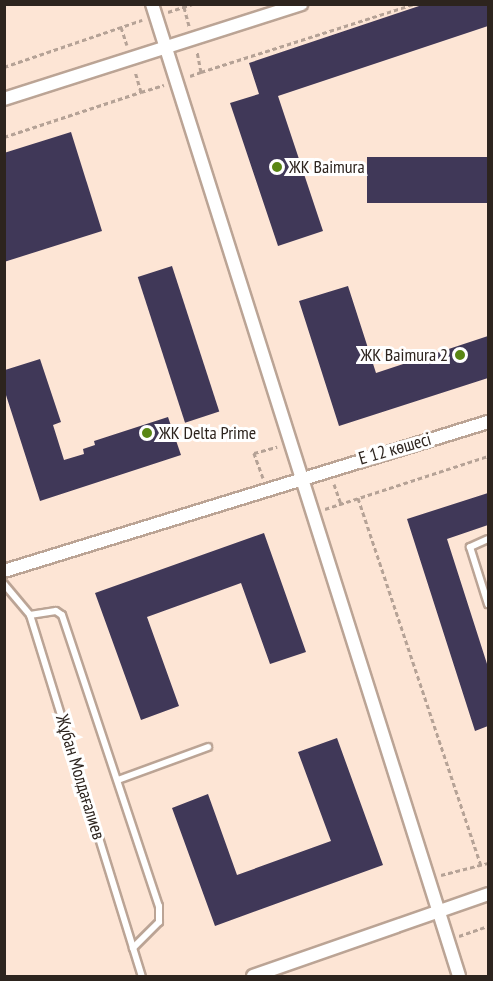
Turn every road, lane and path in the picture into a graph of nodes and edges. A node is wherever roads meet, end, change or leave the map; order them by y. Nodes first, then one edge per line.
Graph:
1 (192, 4) edge
2 (301, 4) edge
3 (414, 4) edge
4 (154, 10) edge
5 (121, 27) junction
6 (166, 50) junction
7 (131, 60) junction
8 (4, 67) edge
9 (201, 72) dead end
10 (4, 99) edge
11 (4, 136) edge
12 (489, 422) edge
13 (291, 443) junction
14 (489, 456) edge
15 (329, 468) junction
16 (302, 477) junction
17 (266, 488) junction
18 (358, 498) junction
19 (341, 504) junction
20 (313, 513) junction
21 (489, 539) edge
22 (4, 571) edge
23 (4, 584) edge
24 (489, 604) edge
25 (30, 615) junction
26 (208, 747) dead end
27 (118, 780) junction
28 (489, 863) edge
29 (481, 865) junction
30 (430, 877) junction
31 (489, 894) edge
32 (441, 912) junction
33 (489, 926) edge
34 (449, 939) junction
35 (133, 948) junction
36 (142, 976) edge
37 (253, 976) edge
38 (459, 976) edge

1 - 4 path
2 - 6 street
3 - 9 path
4 - 5 path
4 - 6 street
5 - 7 path
5 - 8 path
6 - 7 street
6 - 13 street
7 - 10 street
7 - 11 path
12 - 15 street, Е 12 көшесі
13 - 16 street
13 - 17 path
14 - 18 path
15 - 16 street, Е 12 көшесі
15 - 19 path
16 - 17 street, Е 12 көшесі
16 - 20 street
17 - 22 street, Е 12 көшесі
18 - 19 path
18 - 29 path
19 - 20 path
20 - 30 street
21 - 24 lane
23 - 25 lane, Жұбан Молдағалиев
25 - 27 lane
25 - 35 lane, Жұбан Молдағалиев
26 - 27 lane
27 - 35 lane
28 - 29 path
29 - 30 path
30 - 32 street
31 - 32 street
32 - 34 street
32 - 37 street
33 - 34 path
34 - 38 street
35 - 36 lane, Жұбан Молдағалиев

